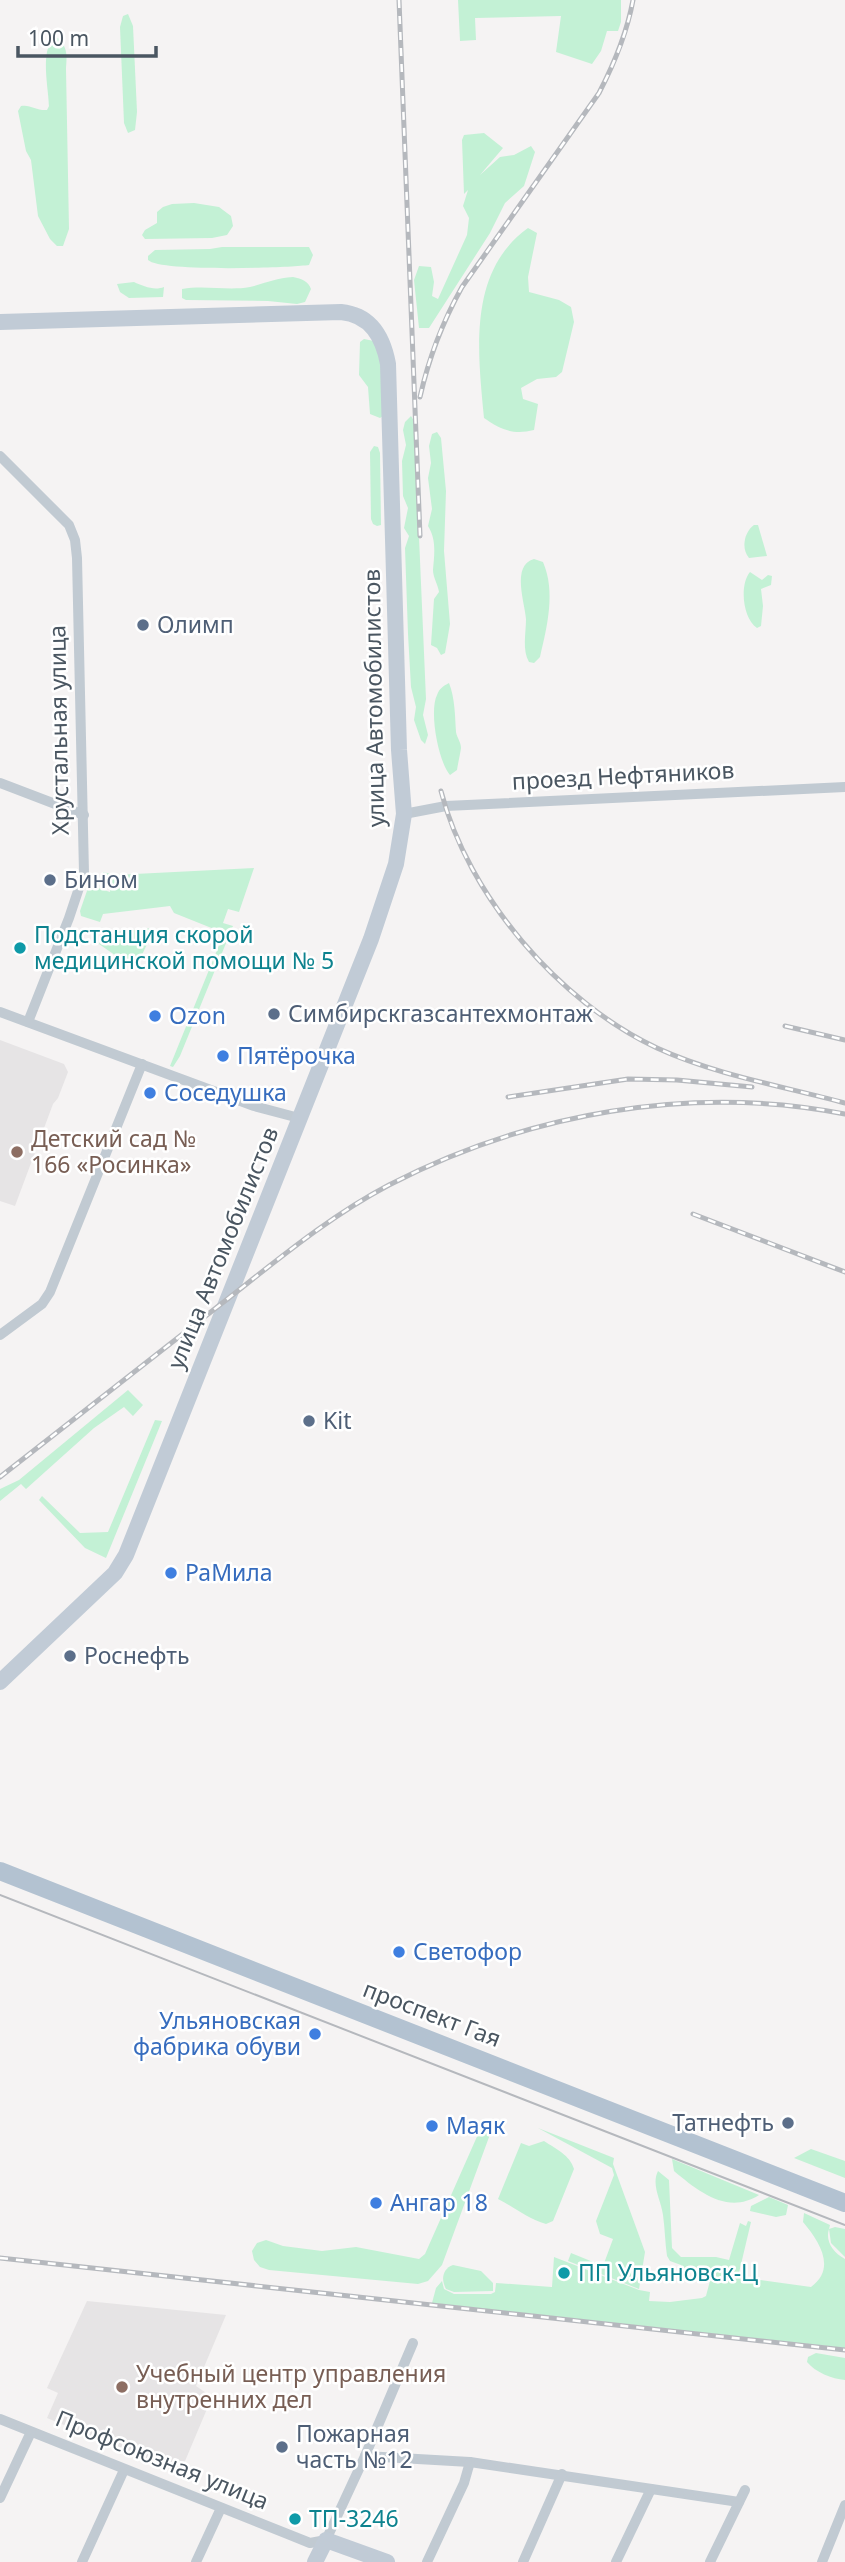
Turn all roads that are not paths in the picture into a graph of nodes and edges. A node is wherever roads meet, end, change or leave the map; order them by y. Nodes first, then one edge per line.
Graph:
1 (0, 322) edge
2 (0, 456) edge
3 (0, 783) edge
4 (845, 787) edge
5 (404, 814) junction
6 (84, 815) junction
7 (0, 1012) edge
8 (28, 1022) junction
9 (142, 1064) junction
10 (299, 1118) junction
11 (0, 1335) edge
12 (0, 1682) edge
13 (0, 1871) edge
14 (845, 2203) edge
15 (413, 2343) dead end
16 (0, 2419) edge
17 (31, 2432) junction
18 (365, 2456) junction
19 (470, 2462) junction
20 (124, 2470) junction
21 (562, 2474) junction
22 (651, 2489) junction
23 (745, 2490) dead end
24 (0, 2498) edge
25 (739, 2502) junction
26 (845, 2505) edge
27 (220, 2508) junction
28 (326, 2540) junction
29 (82, 2562) edge
30 (196, 2562) edge
31 (315, 2562) edge
32 (387, 2562) edge
33 (426, 2562) edge
34 (523, 2562) edge
35 (616, 2562) edge
36 (710, 2562) edge
37 (822, 2562) edge

1 - 5 street, улица Автомобилистов
2 - 6 street, Хрустальная улица
3 - 6 street
4 - 5 street, проезд Нефтяников
5 - 10 street, улица Автомобилистов
6 - 8 street, Хрустальная улица
7 - 8 street
8 - 9 street
9 - 10 street
9 - 11 street
10 - 12 street, улица Автомобилистов
13 - 14 main road, проспект Гая
15 - 18 street
16 - 17 street, Профсоюзная улица
17 - 20 street, Профсоюзная улица
17 - 24 street
18 - 19 street
18 - 28 street
19 - 21 street
19 - 33 street
20 - 27 street, Профсоюзная улица
20 - 29 street
21 - 22 street
21 - 34 street
22 - 25 street
22 - 35 street
23 - 25 street
25 - 36 street
26 - 37 street
27 - 28 street, Профсоюзная улица
27 - 30 street
28 - 31 street
28 - 32 street, Профсоюзная улица

